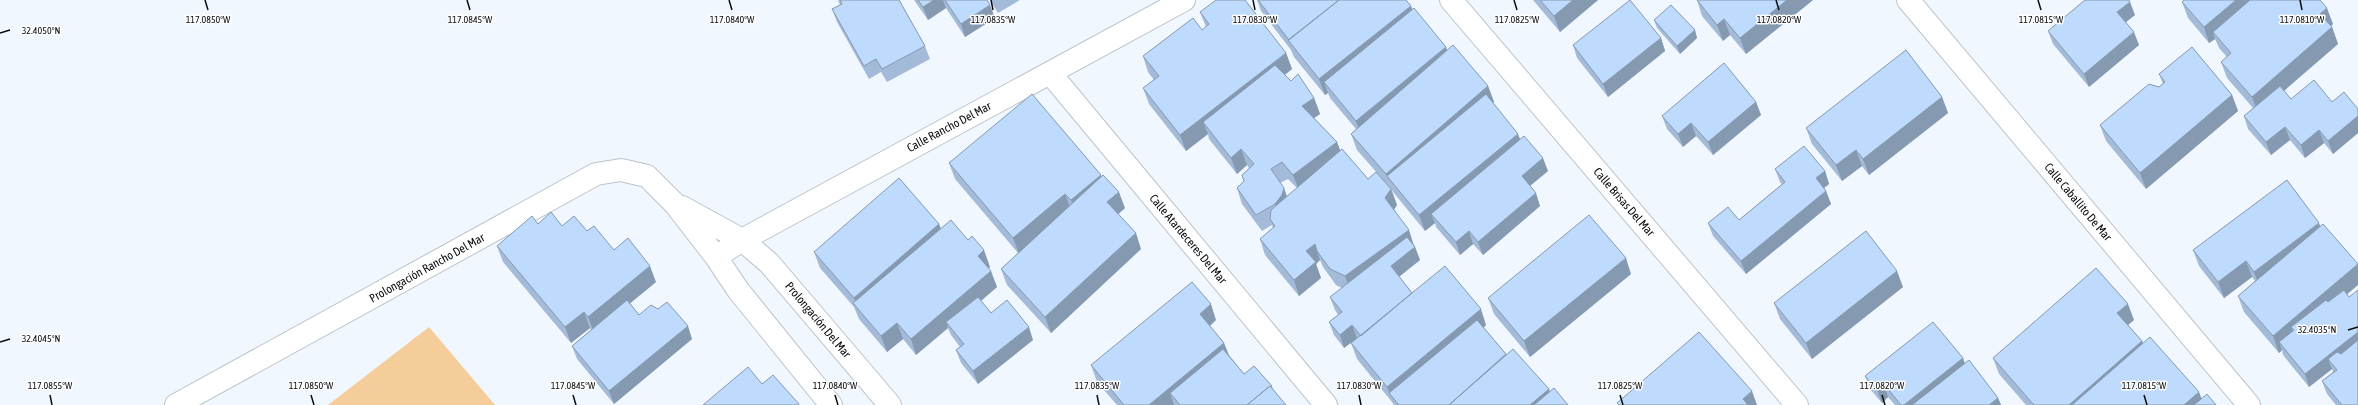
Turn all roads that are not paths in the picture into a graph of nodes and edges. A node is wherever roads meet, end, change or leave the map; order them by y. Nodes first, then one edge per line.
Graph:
1 (1184, 0) edge
2 (1451, 0) edge
3 (1908, 0) edge
4 (1050, 72) junction
5 (675, 204) junction
6 (742, 240) junction
7 (716, 257) junction
8 (176, 405) edge
9 (831, 405) edge
10 (890, 405) edge
11 (1326, 405) edge
12 (1797, 405) edge
13 (2248, 405) edge

1 - 4 street, Calle Rancho Del Mar
2 - 12 street, Calle Brisas Del Mar
3 - 13 street, Calle Caballito De Mar
4 - 6 street, Calle Rancho Del Mar
4 - 11 street, Calle Atardeceres Del Mar
5 - 6 street, Prolongación Rancho Del Mar
5 - 7 street, Prolongación Rancho Del Mar
5 - 8 street, Prolongación Rancho Del Mar
6 - 7 street, Calle Rancho Del Mar
6 - 10 street, Prolongación Del Mar
7 - 9 street

